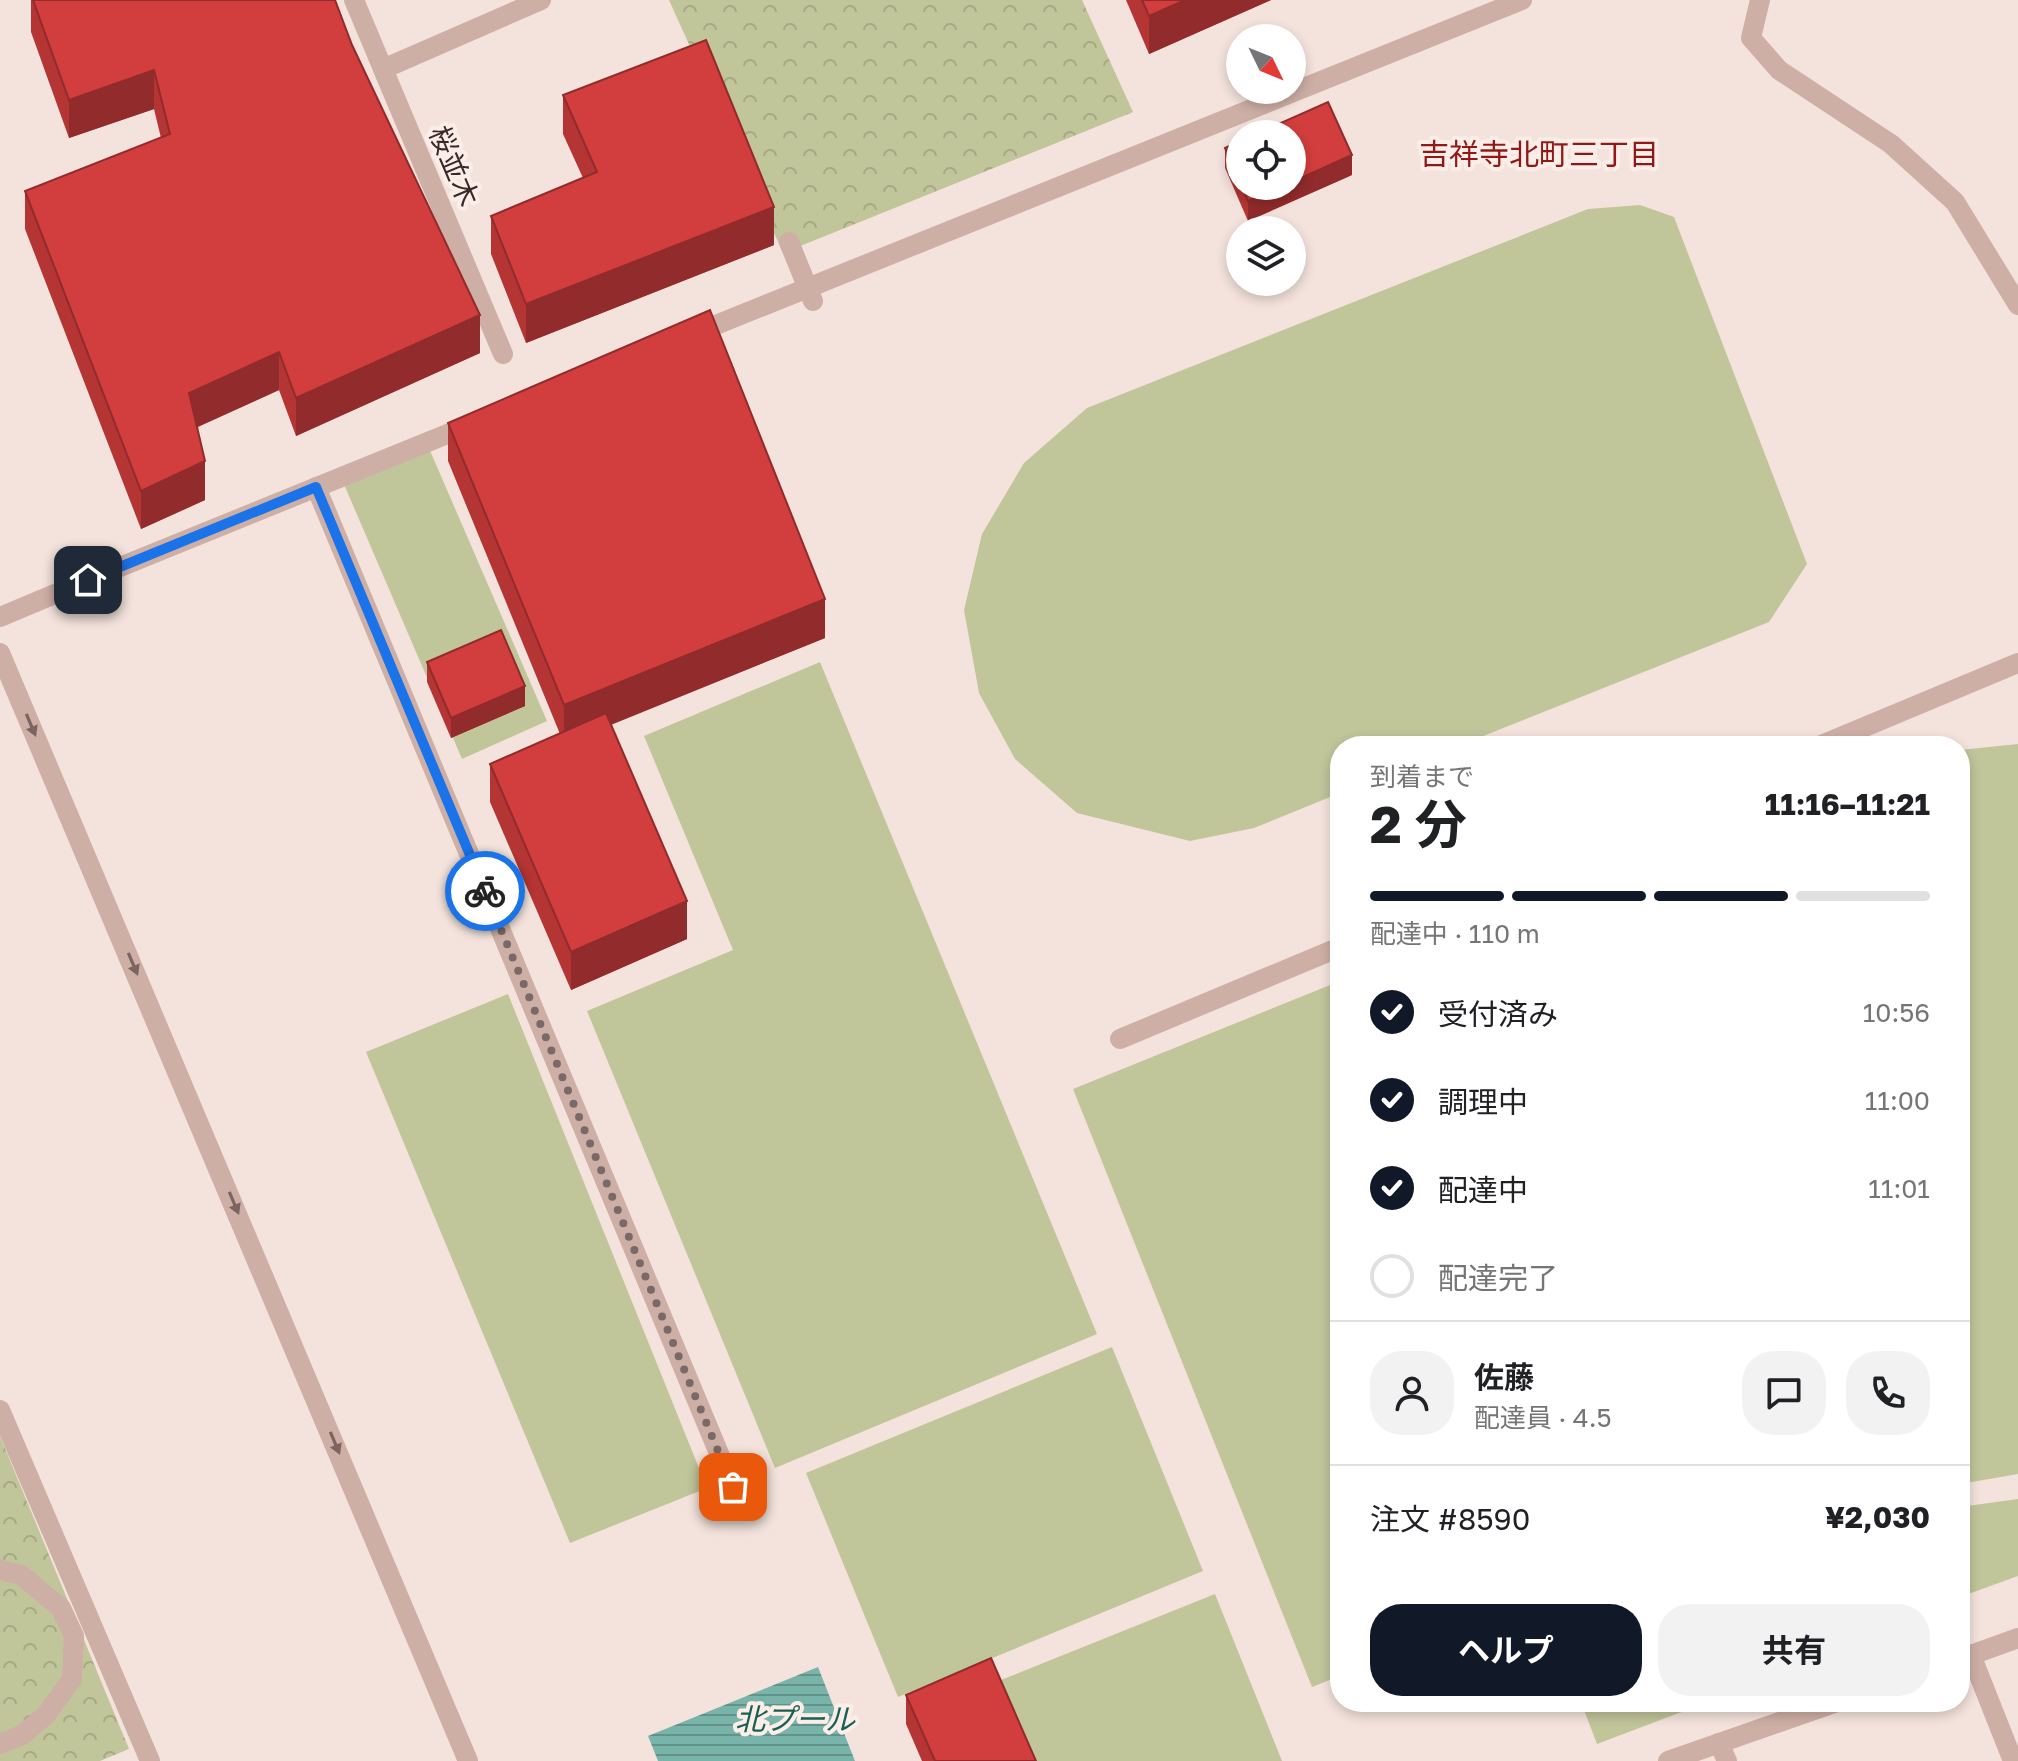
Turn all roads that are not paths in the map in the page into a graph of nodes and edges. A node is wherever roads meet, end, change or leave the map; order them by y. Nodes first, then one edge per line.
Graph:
1 (354, 0) edge
2 (541, 0) edge
3 (1522, 0) edge
4 (1760, 0) edge
5 (383, 69) junction
6 (789, 242) dead end
7 (813, 301) dead end
8 (2018, 305) edge
9 (669, 344) edge
10 (503, 354) dead end
11 (492, 416) edge
12 (316, 487) junction
13 (0, 617) edge
14 (0, 653) edge
15 (2018, 663) edge
16 (1843, 736) edge
17 (1330, 951) edge
18 (1120, 1039) dead end
19 (0, 1410) edge
20 (733, 1487) dead end
21 (0, 1570) edge
22 (83, 1631) junction
23 (2018, 1638) edge
24 (1970, 1656) edge
25 (1970, 1666) edge
26 (1814, 1712) edge
27 (0, 1744) edge
28 (1723, 1752) edge
29 (150, 1761) edge
30 (468, 1761) edge
31 (1668, 1761) edge
32 (2013, 1761) edge

1 - 5 street, 桜並木
2 - 5 street
3 - 9 street
4 - 8 street
5 - 10 street, 桜並木
6 - 7 street
11 - 12 street
12 - 13 street
12 - 20 street
14 -> 30 street
15 - 16 street
17 - 18 street
19 - 22 street
21 - 22 street
22 - 27 street
22 - 29 street
23 - 24 street
25 - 32 street
26 - 28 street
28 - 31 street

